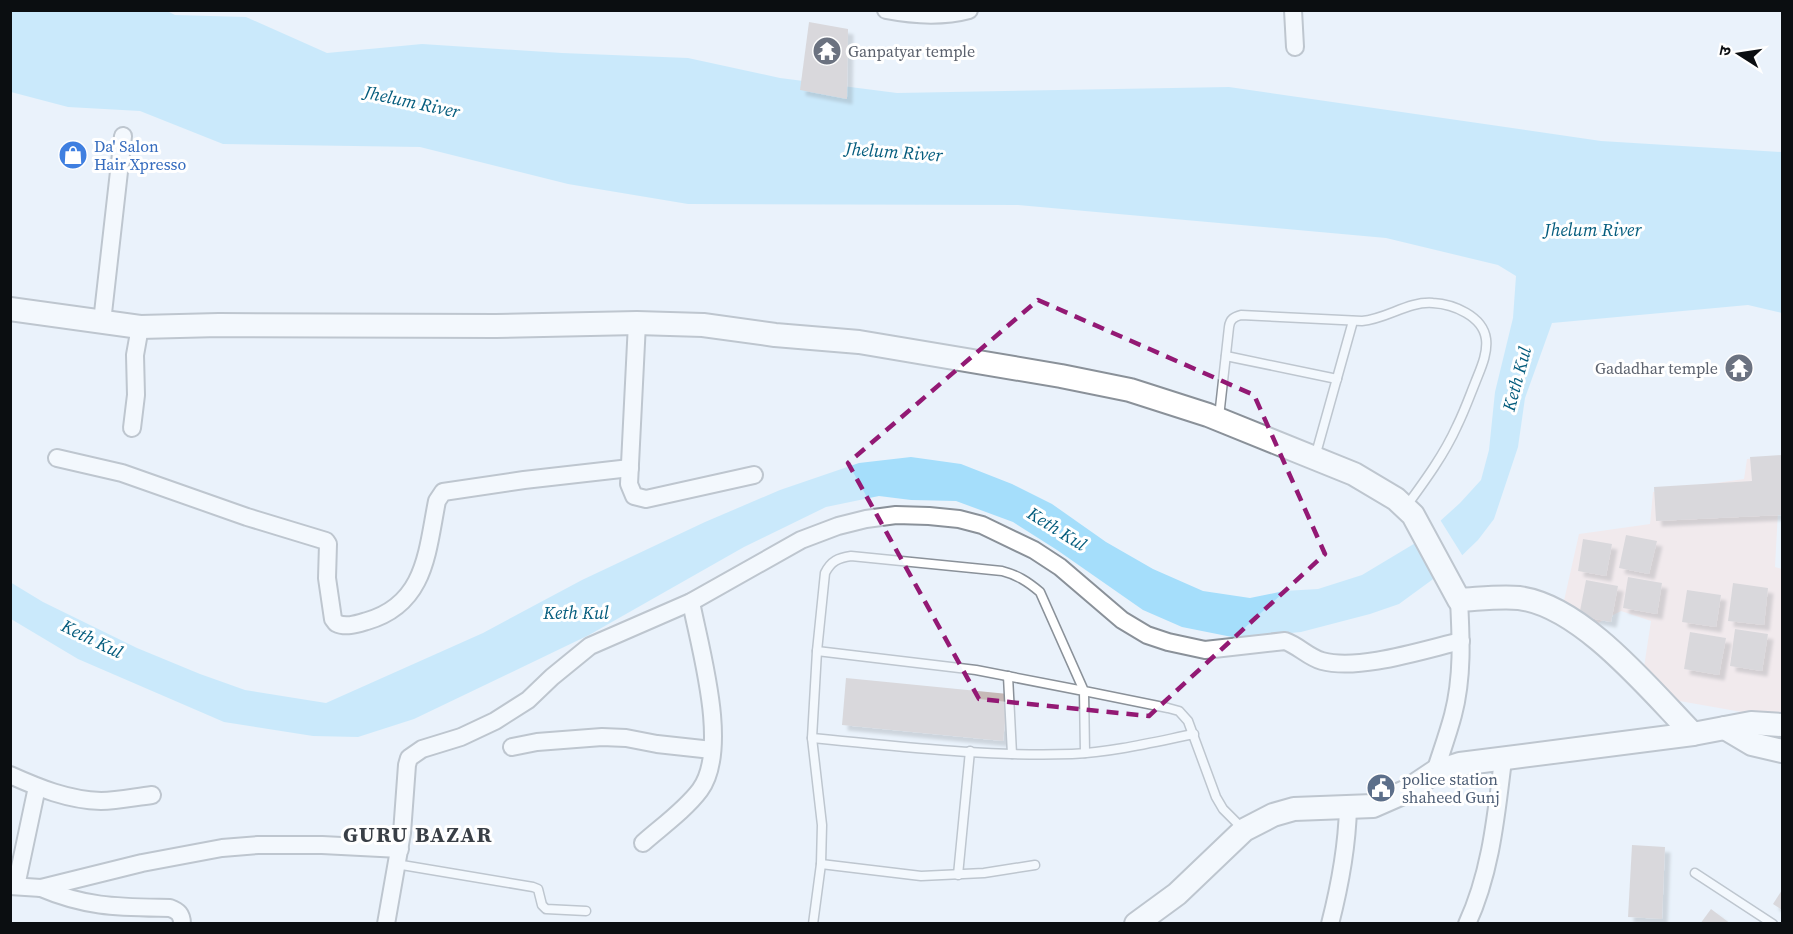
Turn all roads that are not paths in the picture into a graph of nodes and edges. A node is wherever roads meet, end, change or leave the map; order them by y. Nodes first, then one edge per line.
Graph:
1 (886, 10) edge
2 (969, 10) edge
3 (1293, 10) edge
4 (1295, 47) dead end
5 (123, 136) dead end
6 (10, 309) edge
7 (1353, 321) junction
8 (102, 322) junction
9 (637, 323) junction
10 (140, 327) junction
11 (1226, 356) junction
12 (1337, 379) junction
13 (1219, 420) junction
14 (132, 428) dead end
15 (57, 458) dead end
16 (1315, 458) junction
17 (630, 468) junction
18 (753, 475) dead end
19 (1409, 511) junction
20 (1457, 596) junction
21 (691, 602) junction
22 (1461, 641) junction
23 (817, 651) junction
24 (1008, 676) junction
25 (1084, 691) junction
26 (1782, 725) edge
27 (1725, 728) junction
28 (1194, 734) junction
29 (1693, 734) junction
30 (812, 738) junction
31 (512, 747) dead end
32 (712, 750) junction
33 (970, 752) junction
34 (1782, 752) edge
35 (1085, 753) junction
36 (1012, 754) junction
37 (1503, 760) junction
38 (1435, 772) junction
39 (10, 775) edge
40 (37, 787) junction
41 (152, 795) dead end
42 (1348, 808) junction
43 (1244, 830) junction
44 (643, 843) dead end
45 (398, 857) junction
46 (821, 864) junction
47 (1035, 865) dead end
48 (1695, 873) dead end
49 (958, 876) junction
50 (13, 886) edge
51 (41, 888) junction
52 (586, 911) dead end
53 (182, 924) edge
54 (386, 924) edge
55 (813, 924) edge
56 (1136, 924) edge
57 (1330, 924) edge
58 (1467, 924) edge
59 (1773, 924) edge

1 - 2 street
3 - 4 street
5 - 8 street
6 - 8 street
7 - 11 lane
7 - 12 lane
7 - 19 lane
8 - 10 street
9 - 10 street
9 - 13 street
9 - 17 street
10 - 14 street
11 - 12 lane
11 - 13 lane
12 - 16 lane
13 - 16 street
15 - 17 street
16 - 19 street
17 - 18 street
19 - 20 street
20 - 22 street
20 - 29 street
21 - 22 street
21 - 32 street
21 - 45 street
22 - 38 street
23 - 24 lane
23 - 25 lane
23 - 30 lane
24 - 25 lane
24 - 36 lane
25 - 28 lane
25 - 35 lane
26 - 27 street
27 - 29 street
27 - 34 street
28 - 35 lane
28 - 43 lane
29 - 37 street
30 - 33 lane
30 - 46 lane
31 - 32 street
32 - 44 street
33 - 36 lane
33 - 49 lane
35 - 36 lane
37 - 38 street
37 - 58 street
38 - 42 street
39 - 40 street
40 - 41 street
40 - 50 street
42 - 43 street
42 - 57 street
43 - 56 street
45 - 51 street
45 - 52 lane
45 - 54 street
46 - 49 lane
46 - 55 lane
47 - 49 lane
48 - 59 lane
50 - 51 street
51 - 53 street

